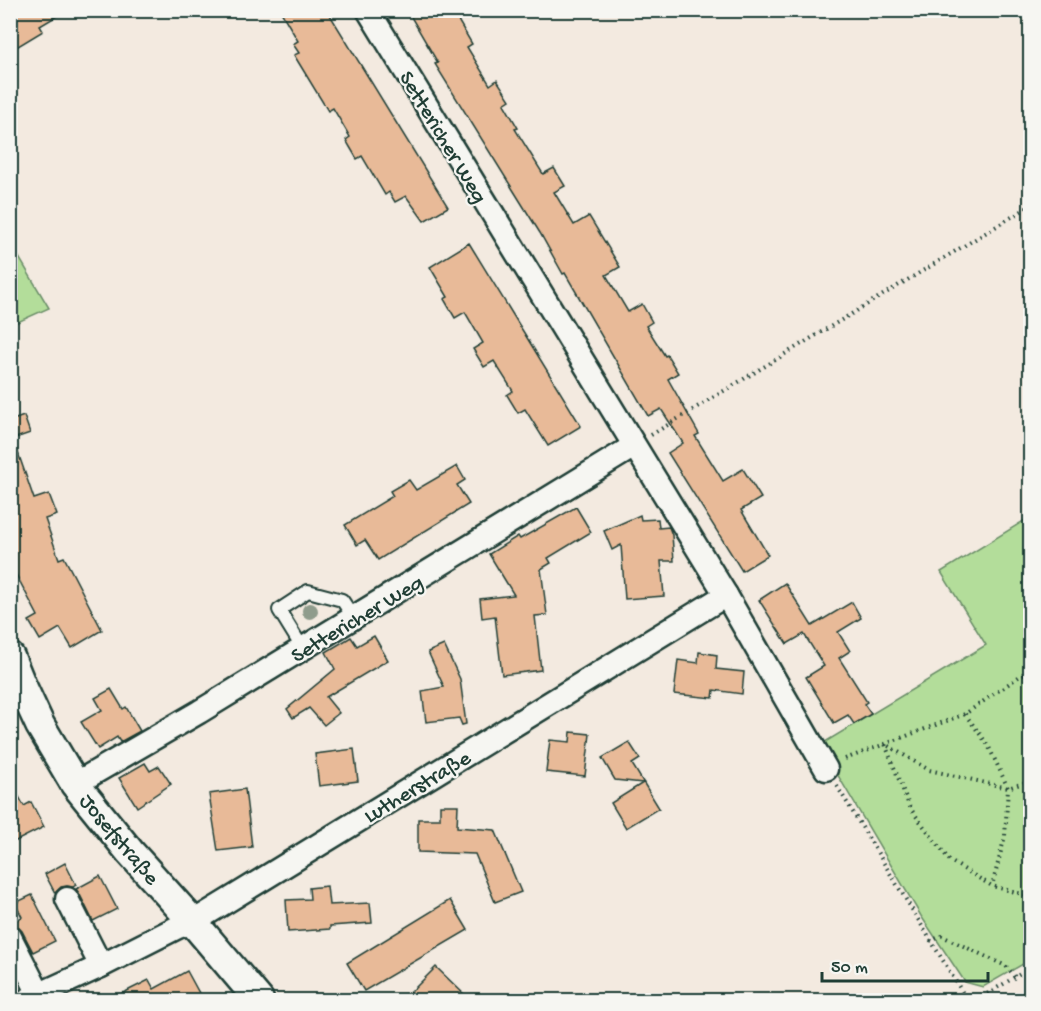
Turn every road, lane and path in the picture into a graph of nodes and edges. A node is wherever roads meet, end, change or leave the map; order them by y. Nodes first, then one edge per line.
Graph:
1 (368, 10) edge
2 (1030, 206) edge
3 (634, 446) junction
4 (726, 596) junction
5 (354, 618) junction
6 (303, 649) junction
7 (10, 657) edge
8 (1030, 669) edge
9 (1024, 674) junction
10 (1030, 682) edge
11 (965, 714) junction
12 (885, 744) junction
13 (826, 769) junction
14 (1030, 781) edge
15 (75, 783) junction
16 (1008, 788) junction
17 (992, 886) junction
18 (1030, 896) edge
19 (67, 899) dead end
20 (193, 922) junction
21 (10, 938) edge
22 (930, 941) junction
23 (101, 966) junction
24 (1030, 968) edge
25 (1015, 977) junction
26 (33, 997) edge
27 (259, 1000) edge
28 (967, 1000) edge
29 (977, 1000) edge

1 - 3 street, Settericher Weg
2 - 3 path
3 - 4 street, Settericher Weg
3 - 5 street, Settericher Weg
4 - 13 street, Settericher Weg
4 - 20 street, Lutherstraße
5 - 6 street, Settericher Weg
5 - 6 lane
6 - 15 street, Settericher Weg
7 - 15 street, Josefstraße
8 - 9 path
9 - 10 path
9 - 11 path
11 - 12 path
11 - 16 path
12 - 13 path
12 - 16 path
12 - 17 path
13 - 22 path
14 - 16 path
15 - 20 street, Josefstraße
16 - 17 path
17 - 18 path
19 - 23 street
20 - 23 street, Lutherstraße
20 - 27 street, Josefstraße
21 - 26 street, Lutherstraße
22 - 25 path
22 - 28 path
23 - 26 street, Lutherstraße
24 - 25 path
25 - 29 path

